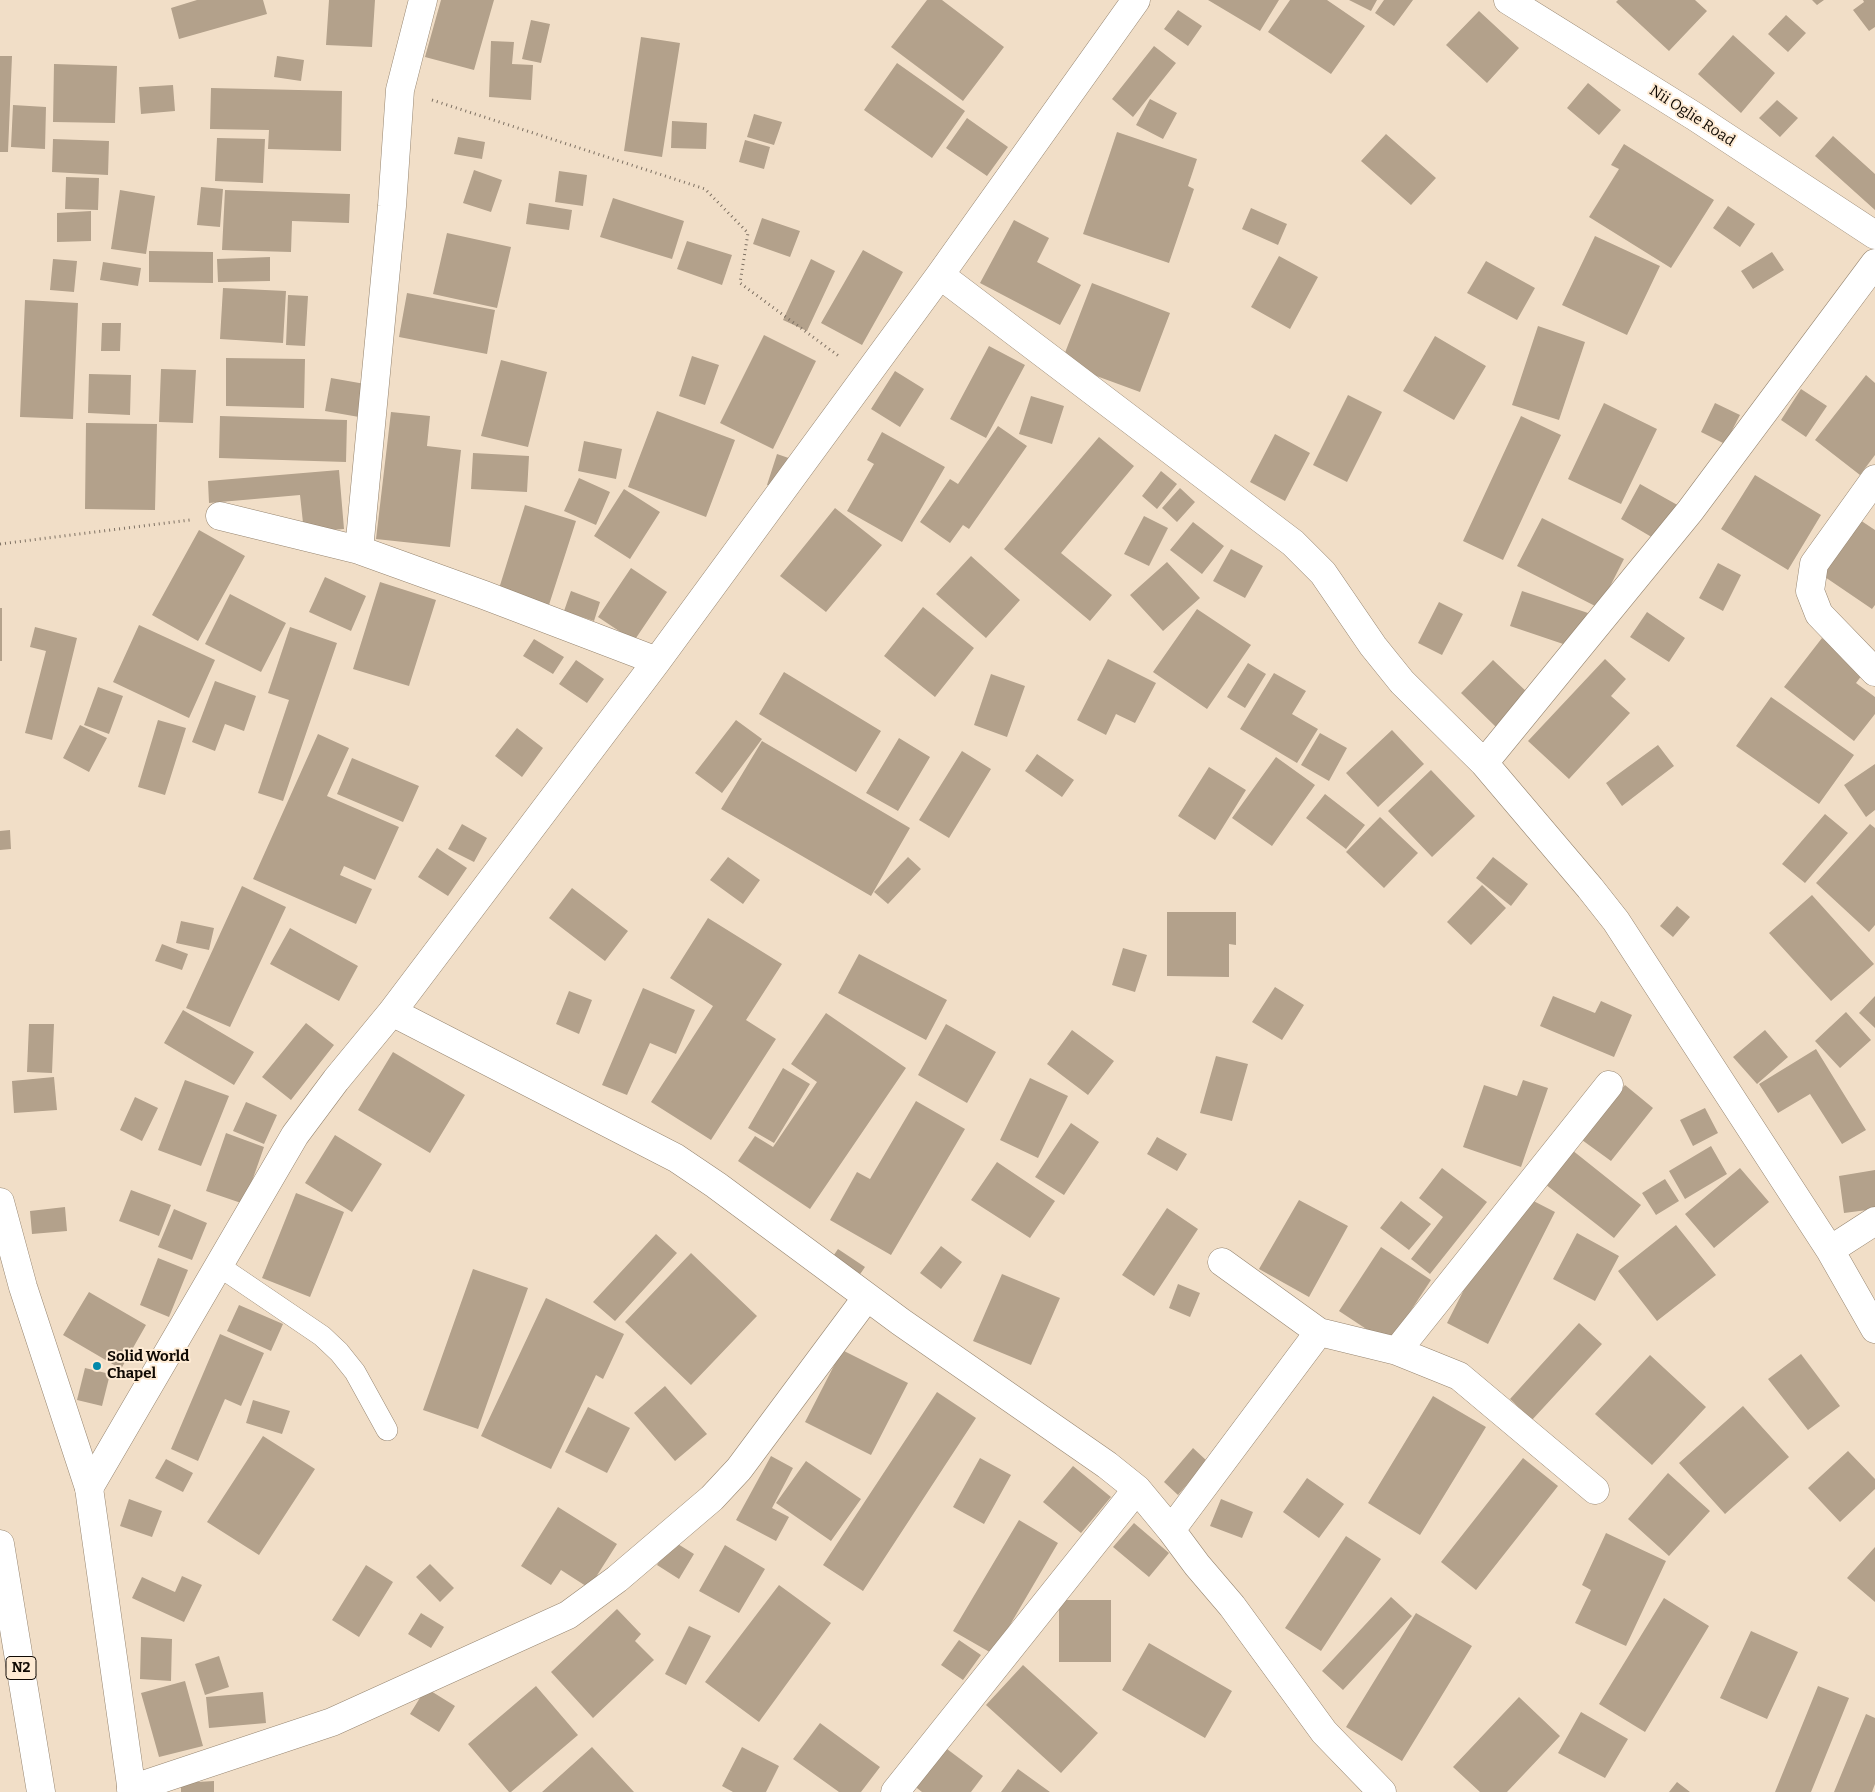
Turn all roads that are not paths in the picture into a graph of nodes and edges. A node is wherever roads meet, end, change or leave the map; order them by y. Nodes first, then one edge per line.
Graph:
1 (423, 0) edge
2 (1136, 0) edge
3 (1508, 0) edge
4 (1875, 235) edge
5 (1875, 263) edge
6 (940, 275) junction
7 (1875, 479) edge
8 (220, 516) road end
9 (359, 550) junction
10 (657, 661) junction
11 (1875, 672) edge
12 (1484, 763) junction
13 (392, 1012) junction
14 (1609, 1085) dead end
15 (0, 1202) edge
16 (1875, 1220) edge
17 (1830, 1250) junction
18 (1222, 1262) dead end
19 (219, 1266) junction
20 (867, 1297) junction
21 (1875, 1328) edge
22 (1319, 1332) junction
23 (1397, 1350) junction
24 (387, 1430) dead end
25 (89, 1488) junction
26 (1137, 1489) junction
27 (1595, 1490) dead end
28 (1171, 1530) junction
29 (0, 1544) edge
30 (132, 1790) edge
31 (41, 1792) edge
32 (895, 1792) edge
33 (1382, 1792) edge

1 - 9 main road
2 - 6 main road
3 - 4 main road, Nii Oglie Road
5 - 12 main road
6 - 10 main road
6 - 12 main road
7 - 11 main road
8 - 9 main road
9 - 10 main road
10 - 13 main road
12 - 17 main road
13 - 19 main road
13 - 20 main road
14 - 23 main road
15 - 25 main road
16 - 17 main road
17 - 21 main road
18 - 22 main road
19 - 24 lane
19 - 25 main road
20 - 26 main road
20 - 30 main road
22 - 23 main road
22 - 28 main road
23 - 27 main road
25 - 30 main road
26 - 28 main road
26 - 32 main road
28 - 33 main road
29 - 31 main road, N2

